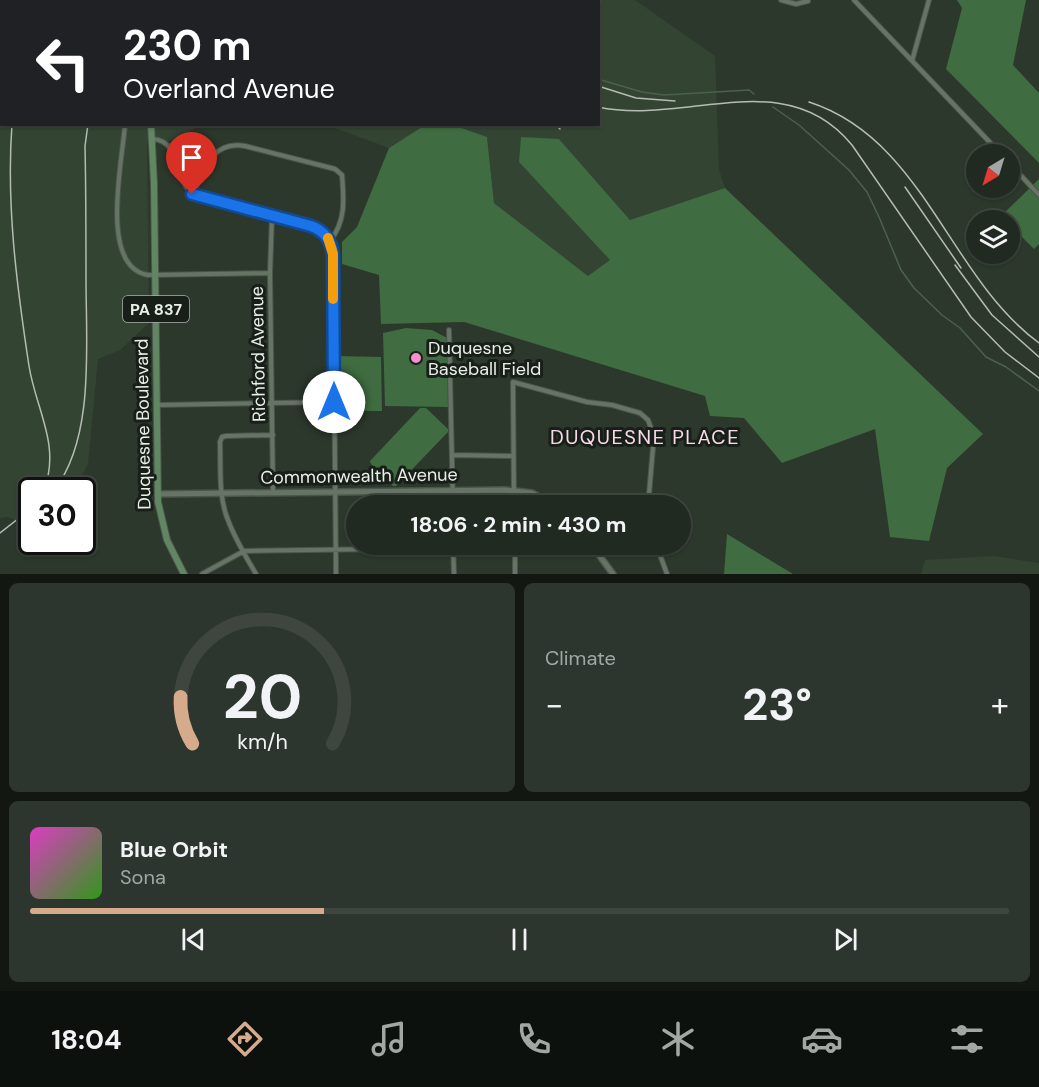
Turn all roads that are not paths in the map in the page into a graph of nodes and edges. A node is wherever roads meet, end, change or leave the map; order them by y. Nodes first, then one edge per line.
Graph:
1 (781, 0) edge
2 (854, 0) edge
3 (929, 0) edge
4 (808, 1) edge
5 (912, 61) junction
6 (125, 126) edge
7 (151, 126) edge
8 (153, 139) junction
9 (991, 144) edge
10 (1020, 175) edge
11 (192, 194) junction
12 (1039, 195) edge
13 (272, 216) junction
14 (330, 241) junction
15 (270, 273) junction
16 (155, 275) junction
17 (449, 330) dead end
18 (334, 402) junction
19 (272, 403) junction
20 (156, 405) junction
21 (273, 435) junction
22 (452, 455) junction
23 (513, 456) junction
24 (452, 490) junction
25 (514, 490) junction
26 (335, 491) junction
27 (273, 492) junction
28 (222, 493) junction
29 (158, 494) junction
30 (452, 495) edge
31 (514, 495) edge
32 (536, 495) edge
33 (649, 495) edge
34 (336, 549) junction
35 (346, 549) edge
36 (244, 551) junction
37 (453, 555) edge
38 (515, 555) edge
39 (599, 555) edge
40 (660, 555) edge
41 (184, 574) edge
42 (202, 574) edge
43 (256, 574) edge
44 (336, 574) edge
45 (454, 574) edge
46 (515, 574) edge
47 (613, 574) edge
48 (667, 574) edge

1 - 4 street
2 - 5 street
3 - 5 street
5 - 9 street
6 - 16 street
7 - 8 main road, Duquesne Boulevard / PA 837
8 - 11 street
8 - 16 main road, Duquesne Boulevard / PA 837
10 - 12 street
11 - 13 street
11 - 14 street
13 - 14 street
13 - 15 street, Richford Avenue
14 - 18 street
15 - 16 street
15 - 19 street, Richford Avenue
16 - 20 main road, Duquesne Boulevard / PA 837
17 - 22 street
18 - 19 street
18 - 26 street
19 - 20 street
19 - 21 street, Richford Avenue
20 - 29 main road, Duquesne Boulevard / PA 837
21 - 27 street, Richford Avenue
21 - 28 street
22 - 23 street
22 - 24 street
23 - 25 street
23 - 33 street
24 - 25 street, Commonwealth Avenue
24 - 26 street, Commonwealth Avenue
24 - 30 street
25 - 31 street
25 - 32 street, Commonwealth Avenue
26 - 27 street, Commonwealth Avenue
26 - 34 street
27 - 28 street, Commonwealth Avenue
28 - 29 street, Commonwealth Avenue
28 - 36 street
29 - 41 main road, Duquesne Boulevard / PA 837
34 - 35 street
34 - 36 street
34 - 44 street
36 - 42 street
36 - 43 street
37 - 45 street
38 - 46 street
39 - 47 street
40 - 48 street

